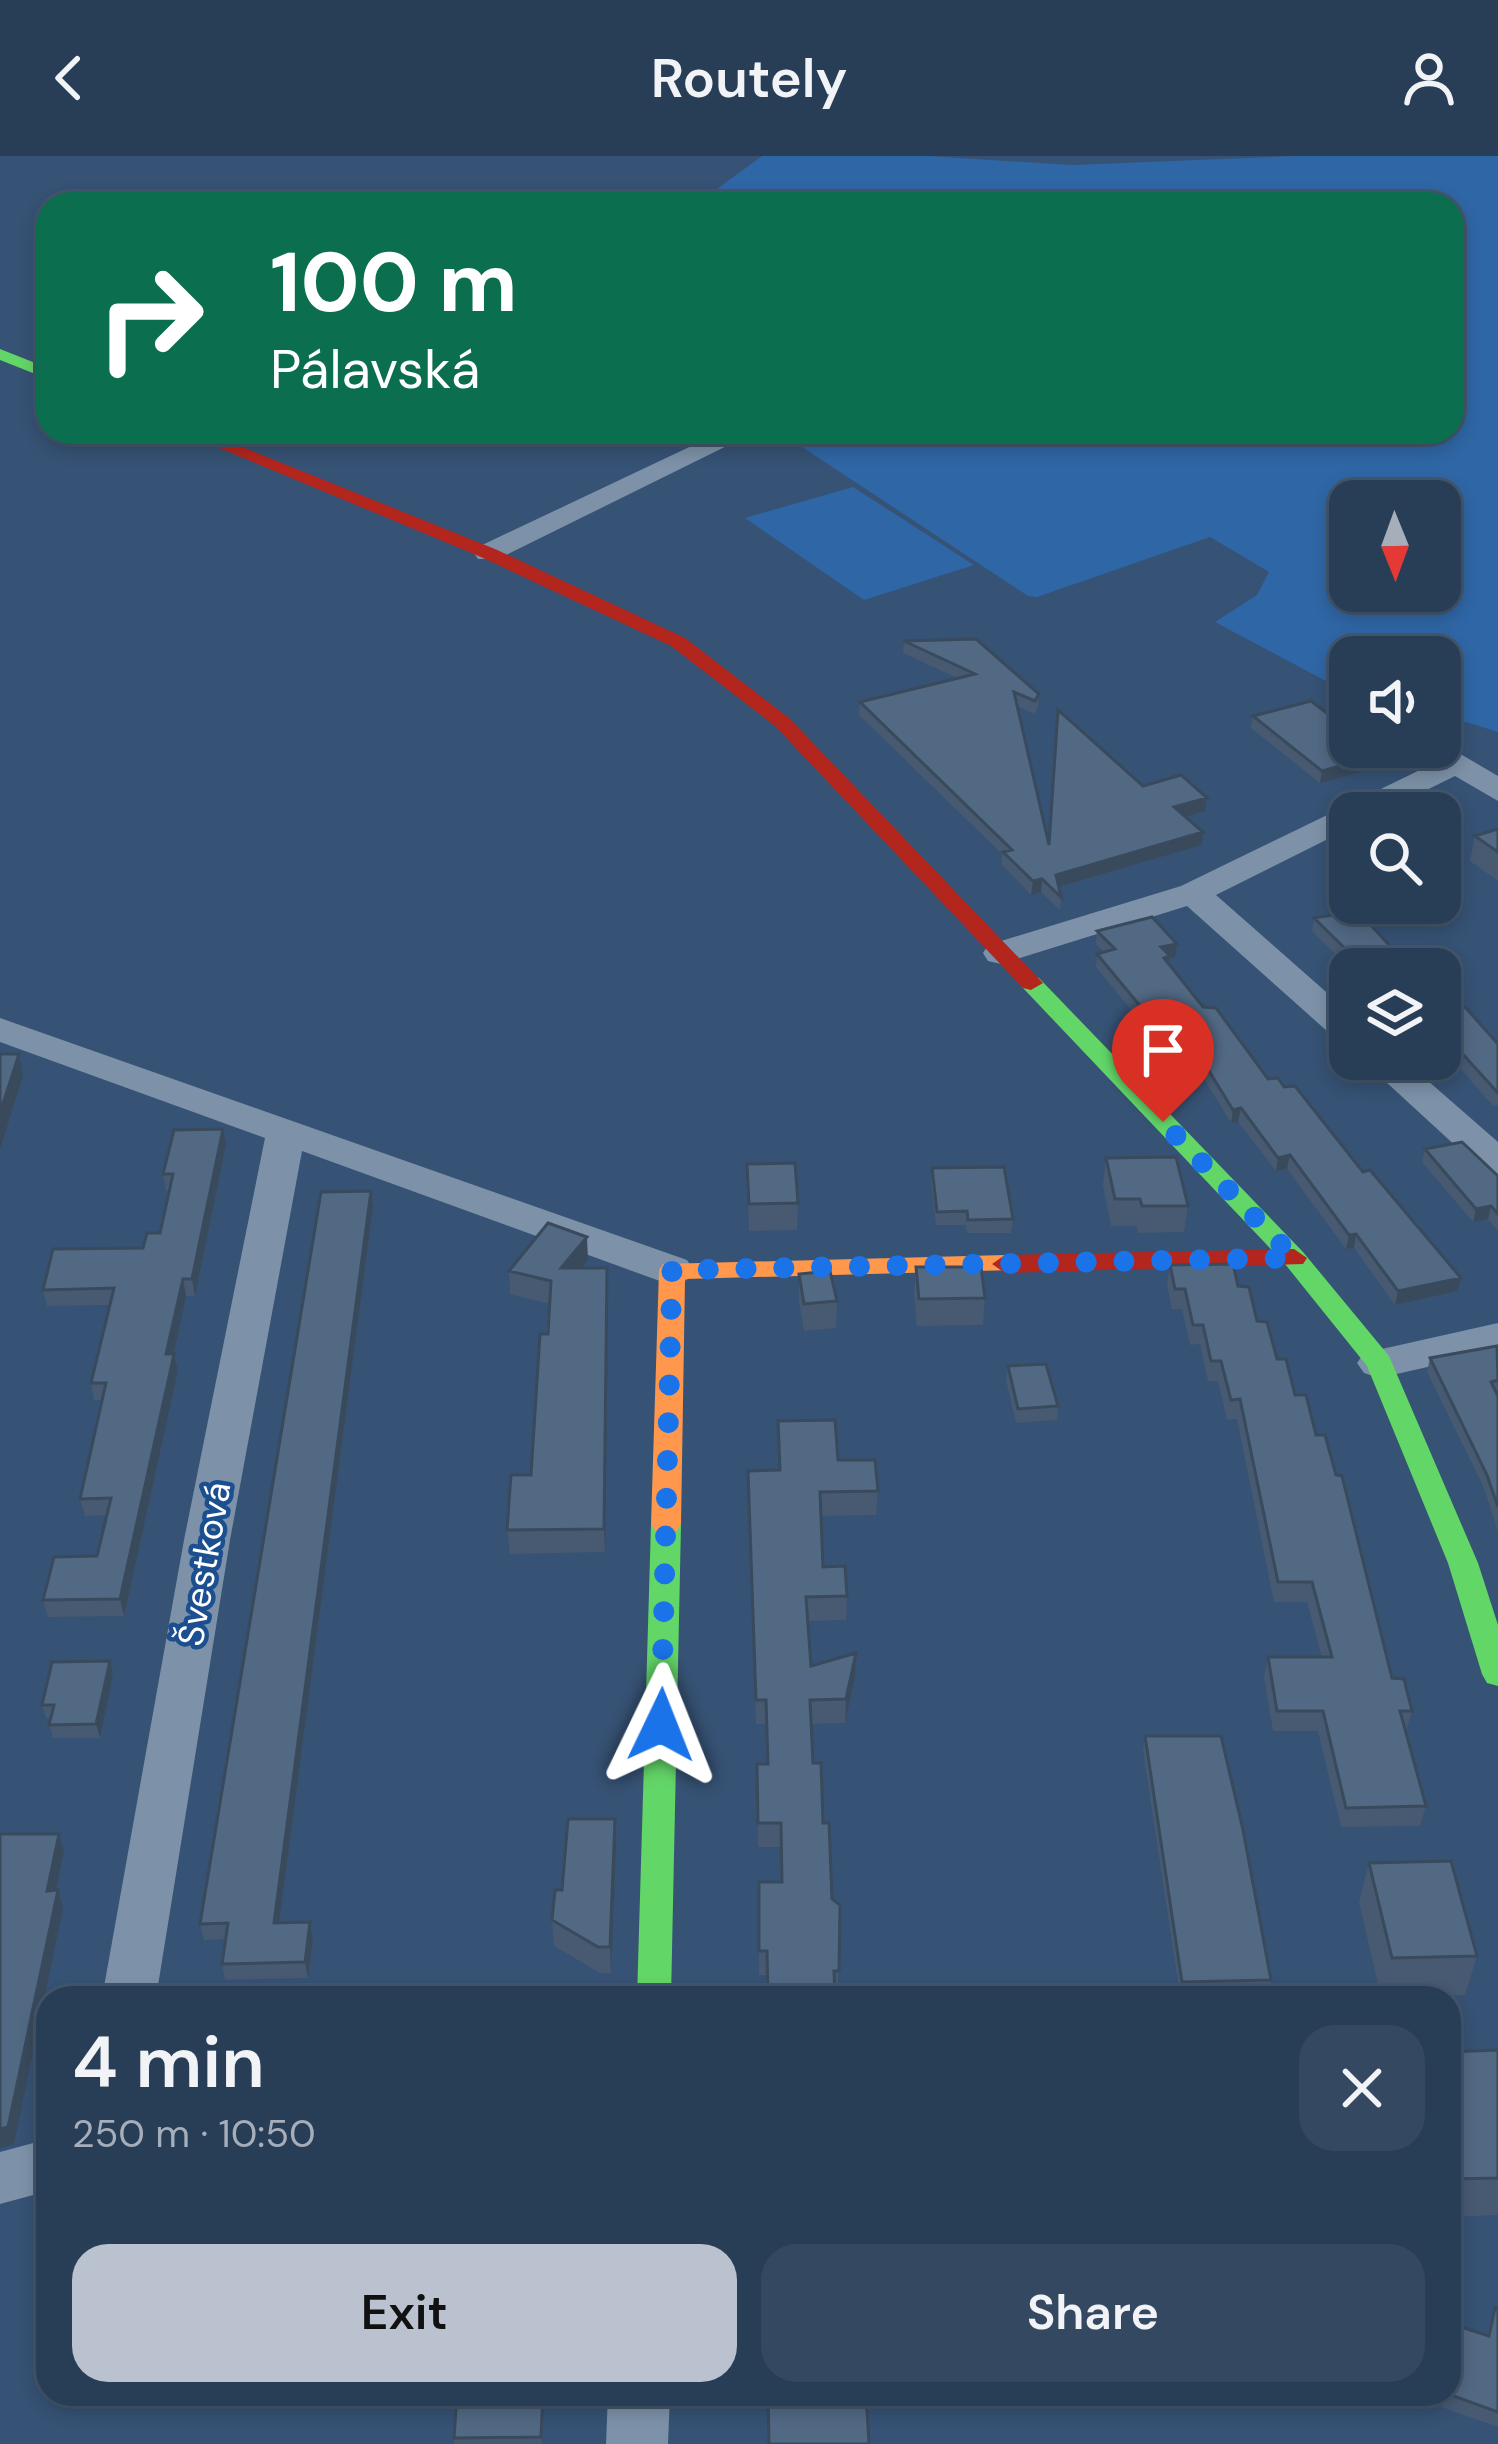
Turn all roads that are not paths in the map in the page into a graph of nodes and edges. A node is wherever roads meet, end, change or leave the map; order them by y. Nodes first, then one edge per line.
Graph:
1 (0, 354) edge
2 (36, 369) edge
3 (219, 444) edge
4 (717, 444) edge
5 (488, 554) junction
6 (1498, 791) edge
7 (1396, 792) edge
8 (1329, 825) edge
9 (1193, 893) junction
10 (990, 942) junction
11 (1329, 1013) edge
12 (0, 1029) edge
13 (1404, 1080) edge
14 (286, 1130) junction
15 (1498, 1163) edge
16 (1294, 1258) junction
17 (672, 1270) junction
18 (1498, 1337) edge
19 (1379, 1364) junction
20 (1498, 1674) edge
21 (131, 1986) edge
22 (654, 1986) edge
23 (36, 2168) edge
24 (0, 2178) edge
25 (639, 2406) edge
26 (637, 2444) edge

1 - 2 main road
3 - 5 main road
4 - 5 street
5 - 10 main road
6 - 7 street
8 - 9 street
9 - 10 street
9 - 11 street
10 - 16 main road
12 - 14 street
13 - 15 street
14 - 17 street
14 - 21 street, Švestková
16 - 17 main road
16 - 19 main road
17 - 22 main road
18 - 19 street
19 - 20 main road
23 - 24 street
25 - 26 street

